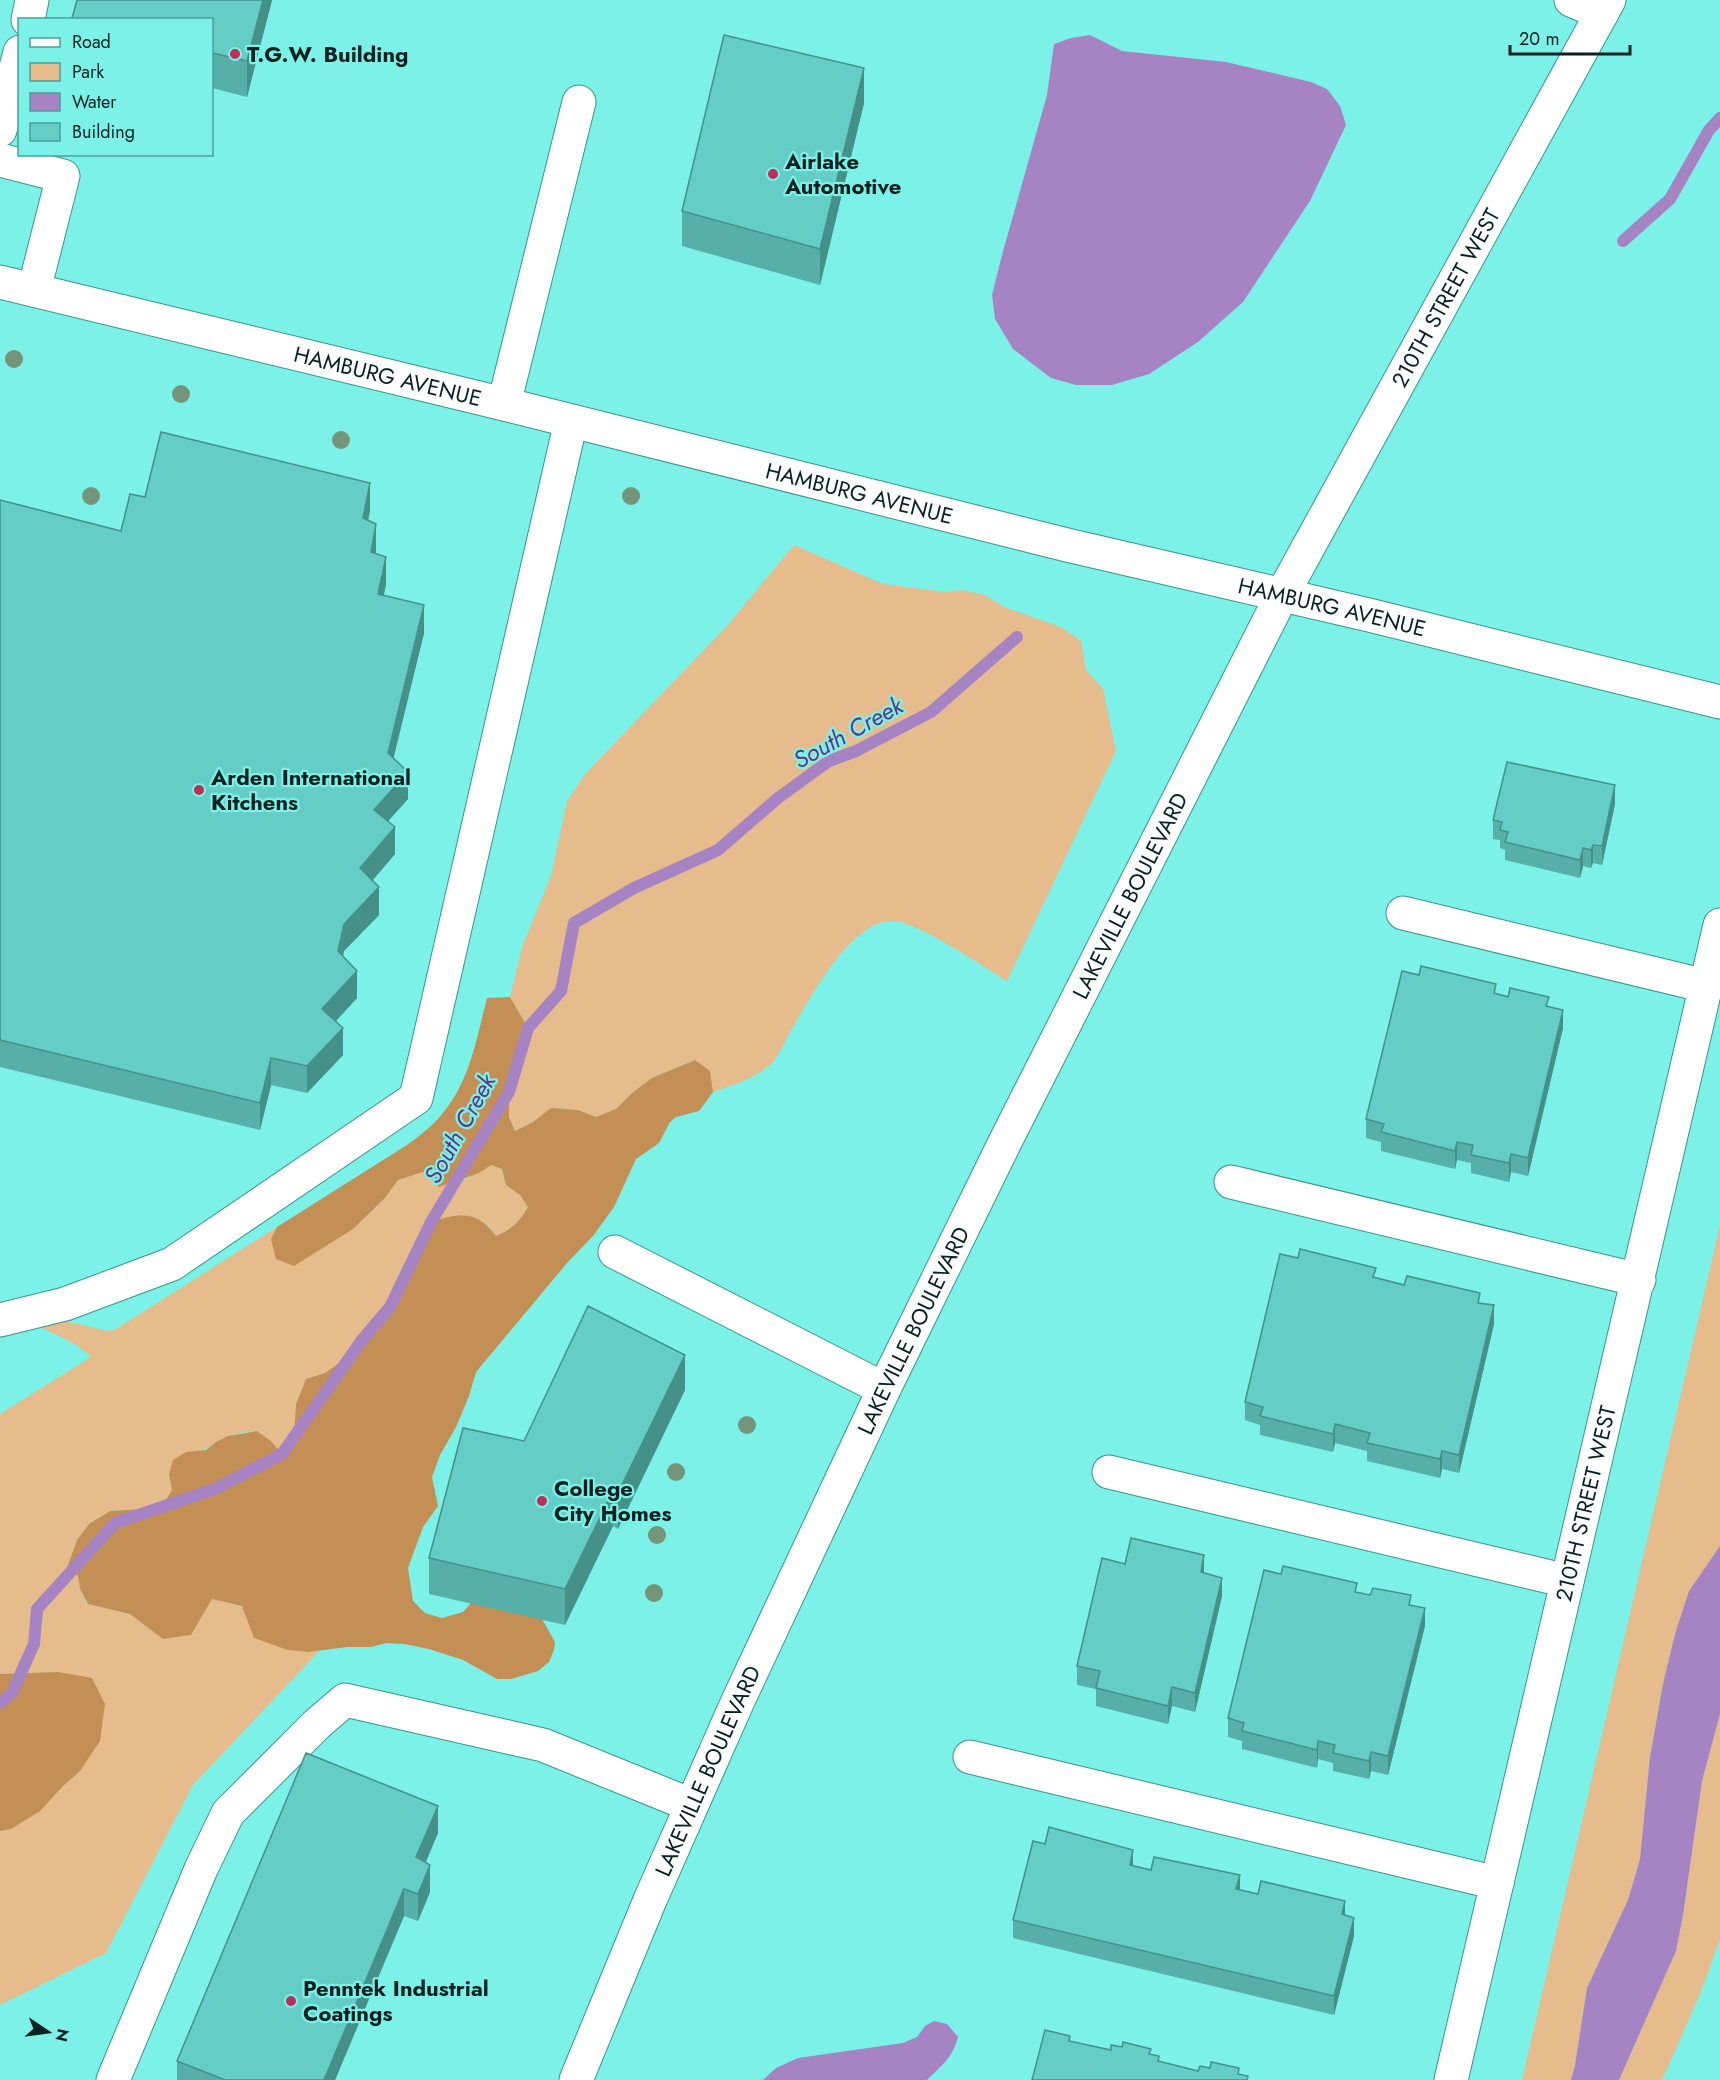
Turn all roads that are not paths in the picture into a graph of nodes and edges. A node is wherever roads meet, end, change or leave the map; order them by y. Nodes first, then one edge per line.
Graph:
1 (32, 0) edge
2 (1571, 0) edge
3 (1606, 6) edge
4 (28, 18) edge
5 (18, 60) edge
6 (579, 102) dead end
7 (0, 130) edge
8 (0, 160) edge
9 (0, 282) edge
10 (34, 290) junction
11 (504, 404) junction
12 (571, 421) junction
13 (1282, 595) junction
14 (1720, 702) edge
15 (1403, 913) dead end
16 (1720, 925) edge
17 (1706, 986) junction
18 (1232, 1182) dead end
19 (615, 1252) dead end
20 (1639, 1280) junction
21 (0, 1320) edge
22 (884, 1389) junction
23 (1109, 1472) dead end
24 (1567, 1581) junction
25 (970, 1758) dead end
26 (691, 1805) junction
27 (1497, 1883) junction
28 (113, 2080) edge
29 (576, 2080) edge
30 (1451, 2080) edge

1 - 4 street
2 - 3 street
3 - 13 street, 210TH STREET WEST
5 - 7 street
6 - 11 street
8 - 10 street
9 - 10 street, HAMBURG AVENUE
10 - 11 street, HAMBURG AVENUE
11 - 12 street, HAMBURG AVENUE
12 - 13 street, HAMBURG AVENUE
12 - 21 street
13 - 14 street, HAMBURG AVENUE
13 - 22 street, LAKEVILLE BOULEVARD
15 - 17 street
16 - 17 street, 210TH STREET WEST
17 - 20 street, 210TH STREET WEST
18 - 20 street
19 - 22 street
20 - 24 street, 210TH STREET WEST
22 - 26 street, LAKEVILLE BOULEVARD
23 - 24 street
24 - 27 street, 210TH STREET WEST
25 - 27 street
26 - 28 street
26 - 29 street, LAKEVILLE BOULEVARD
27 - 30 street, 210TH STREET WEST

